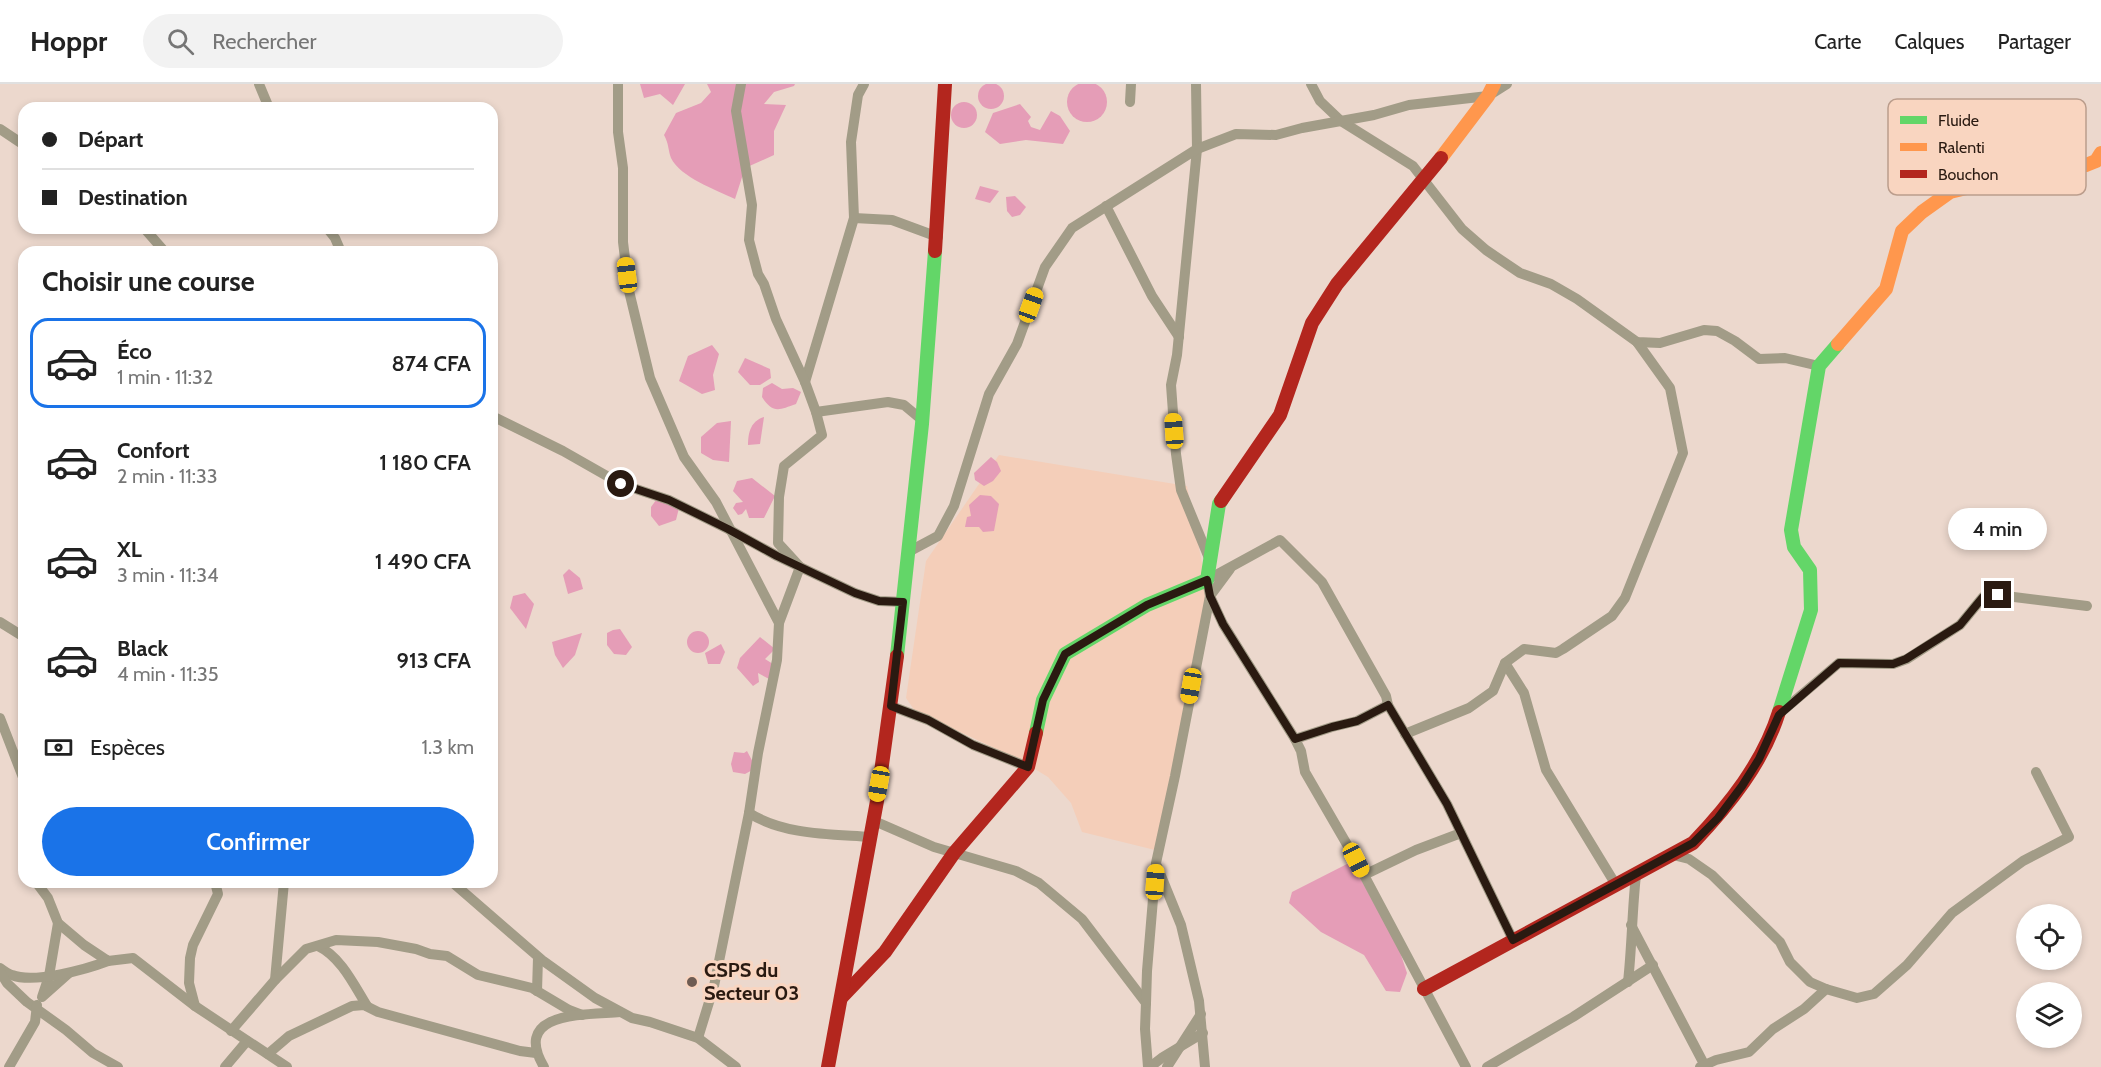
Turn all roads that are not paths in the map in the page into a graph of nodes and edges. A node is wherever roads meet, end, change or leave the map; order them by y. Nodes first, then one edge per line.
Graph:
1 (259, 84) edge
2 (618, 84) edge
3 (741, 84) edge
4 (864, 84) edge
5 (945, 84) edge
6 (1131, 84) edge
7 (1197, 84) edge
8 (1311, 84) edge
9 (1507, 84) edge
10 (1491, 90) edge
11 (266, 102) edge
12 (1130, 102) dead end
13 (1341, 121) junction
14 (0, 129) edge
15 (18, 141) edge
16 (1197, 149) junction
17 (2101, 153) edge
18 (2086, 165) edge
19 (1425, 178) junction
20 (1946, 195) edge
21 (1106, 206) junction
22 (854, 218) junction
23 (149, 234) edge
24 (938, 237) junction
25 (160, 246) edge
26 (1179, 337) junction
27 (1637, 342) junction
28 (1819, 366) junction
29 (805, 381) junction
30 (816, 412) junction
31 (498, 419) edge
32 (922, 420) junction
33 (728, 529) junction
34 (910, 551) junction
35 (1209, 558) junction
36 (1233, 564) junction
37 (800, 567) junction
38 (1207, 580) junction
39 (1210, 596) junction
40 (903, 602) junction
41 (2087, 606) dead end
42 (0, 622) edge
43 (779, 623) junction
44 (18, 633) edge
45 (1505, 663) junction
46 (1388, 705) junction
47 (891, 706) junction
48 (1779, 715) junction
49 (0, 718) edge
50 (1404, 734) junction
51 (1295, 739) junction
52 (18, 764) edge
53 (1028, 767) junction
54 (2036, 772) dead end
55 (748, 813) junction
56 (872, 820) junction
57 (1461, 833) junction
58 (870, 837) junction
59 (954, 853) junction
60 (1673, 855) junction
61 (1156, 863) junction
62 (1364, 875) junction
63 (1636, 875) junction
64 (1616, 885) junction
65 (40, 888) edge
66 (216, 888) edge
67 (283, 888) edge
68 (459, 888) edge
69 (58, 923) junction
70 (1631, 925) junction
71 (1513, 940) junction
72 (318, 946) junction
73 (538, 958) junction
74 (108, 961) junction
75 (1653, 965) junction
76 (0, 970) edge
77 (69, 972) junction
78 (49, 976) junction
79 (274, 980) junction
80 (1628, 981) junction
81 (1424, 989) junction
82 (1827, 989) junction
83 (537, 991) junction
84 (42, 997) junction
85 (841, 998) junction
86 (1146, 1003) junction
87 (195, 1006) junction
88 (367, 1006) junction
89 (36, 1008) junction
90 (621, 1012) junction
91 (1201, 1014) junction
92 (582, 1015) junction
93 (231, 1031) junction
94 (1203, 1033) junction
95 (698, 1038) junction
96 (247, 1041) junction
97 (1180, 1047) junction
98 (536, 1053) junction
99 (268, 1054) junction
100 (1718, 1063) edge
101 (1702, 1066) edge
102 (9, 1067) edge
103 (118, 1067) edge
104 (225, 1067) edge
105 (288, 1067) edge
106 (544, 1067) edge
107 (736, 1067) edge
108 (828, 1067) edge
109 (1149, 1067) edge
110 (1167, 1067) edge
111 (1205, 1067) edge
112 (1466, 1067) edge
113 (1487, 1067) edge

1 - 11 street
2 - 33 street
3 - 29 street
4 - 22 street
5 - 24 main road
6 - 12 street
7 - 16 street
8 - 13 street
9 - 10 street
10 - 13 street
10 - 19 main road
13 - 16 street
13 - 19 street
14 - 15 street
16 - 21 street
16 - 26 street
17 - 18 main road
19 - 27 street
19 - 35 main road
20 - 28 main road
21 - 26 street
21 - 34 street
22 - 24 street
22 - 29 street
23 - 25 street
24 - 32 main road
26 - 35 street
27 - 28 street
27 - 45 street
28 - 48 main road
29 - 30 street
30 - 32 street
30 - 37 street
31 - 33 street
32 - 34 main road
33 - 37 street
33 - 43 street
34 - 40 main road
35 - 38 main road
36 - 38 street
36 - 39 street
36 - 46 street
37 - 40 street
37 - 43 street
38 - 39 street
38 - 53 main road
39 - 51 street
39 - 61 street
40 - 47 main road
41 - 48 street
42 - 44 street
43 - 55 street
45 - 50 street
45 - 64 street
46 - 50 street
46 - 51 street
47 - 53 street
47 - 56 main road
48 - 60 main road
49 - 52 street
50 - 57 street
51 - 62 street
53 - 59 main road
54 - 82 street
55 - 58 street
55 - 95 street
56 - 58 main road
56 - 59 street
57 - 62 street
57 - 71 street
58 - 85 main road
59 - 85 main road
59 - 86 street
60 - 63 main road
60 - 82 street
61 - 86 street
61 - 91 street
62 - 81 street
63 - 64 main road
63 - 70 street
64 - 71 main road
65 - 69 street
66 - 87 street
67 - 79 street
68 - 73 street
69 - 74 street
69 - 78 street
70 - 75 street
70 - 80 street
71 - 81 main road
72 - 79 street
72 - 83 street
72 - 88 street
73 - 83 street
73 - 90 street
74 - 77 street
74 - 87 street
75 - 80 street
75 - 101 street
76 - 78 street
76 - 89 street
77 - 78 street
77 - 84 street
78 - 84 street
79 - 93 street
80 - 113 street
81 - 112 street
82 - 100 street
83 - 92 street
84 - 89 street
85 - 108 main road
86 - 109 street
87 - 93 street
88 - 98 street
88 - 99 street
89 - 102 street
89 - 103 street
90 - 92 street
90 - 95 street
91 - 94 street
91 - 97 street
92 - 98 street
93 - 96 street
94 - 97 street
94 - 111 street
95 - 107 street
96 - 99 street
96 - 104 street
97 - 109 street
97 - 110 street
98 - 106 street
99 - 105 street
100 - 101 street

